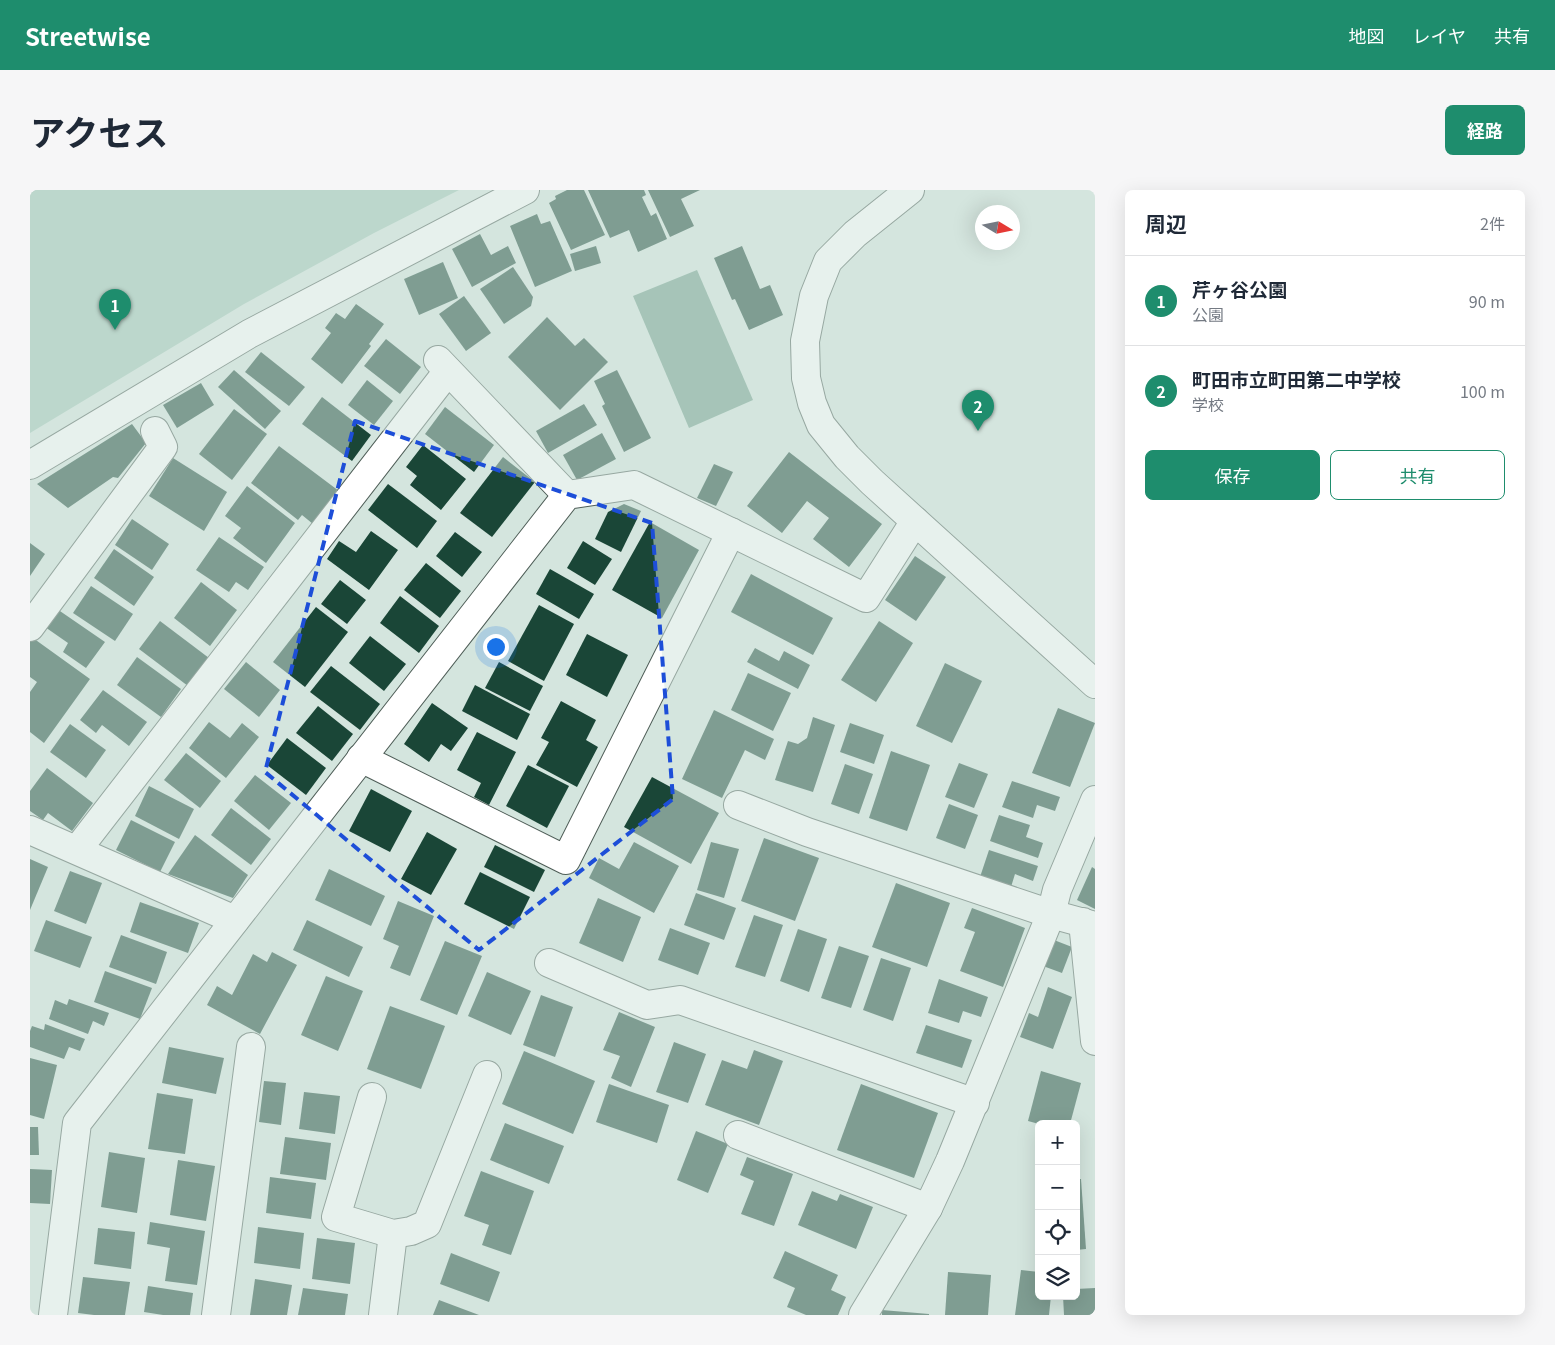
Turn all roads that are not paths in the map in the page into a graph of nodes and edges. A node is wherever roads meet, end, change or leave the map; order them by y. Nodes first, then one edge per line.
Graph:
1 (525, 190) edge
2 (910, 190) edge
3 (155, 431) dead end
4 (30, 465) edge
5 (567, 495) junction
6 (915, 521) junction
7 (731, 532) junction
8 (30, 627) edge
9 (1095, 684) edge
10 (362, 758) junction
11 (1095, 800) edge
12 (738, 806) dead end
13 (30, 830) edge
14 (76, 850) junction
15 (1051, 914) junction
16 (235, 920) junction
17 (1089, 924) edge
18 (549, 964) dead end
19 (1095, 1041) edge
20 (251, 1047) dead end
21 (487, 1075) dead end
22 (372, 1097) dead end
23 (975, 1103) junction
24 (738, 1135) dead end
25 (928, 1208) junction
26 (393, 1234) junction
27 (53, 1315) edge
28 (216, 1315) edge
29 (383, 1315) edge
30 (863, 1315) edge

1 - 4 street
2 - 6 street
3 - 8 street
5 - 7 street
5 - 10 street
5 - 14 street
6 - 7 street
6 - 9 street
7 - 10 street
10 - 16 street
11 - 15 street
12 - 15 street
13 - 14 street
14 - 16 street
15 - 17 street
15 - 23 street
16 - 27 street
17 - 19 street
18 - 23 street
20 - 28 street
21 - 26 street
22 - 26 street
23 - 25 street
24 - 25 street
25 - 30 street
26 - 29 street

